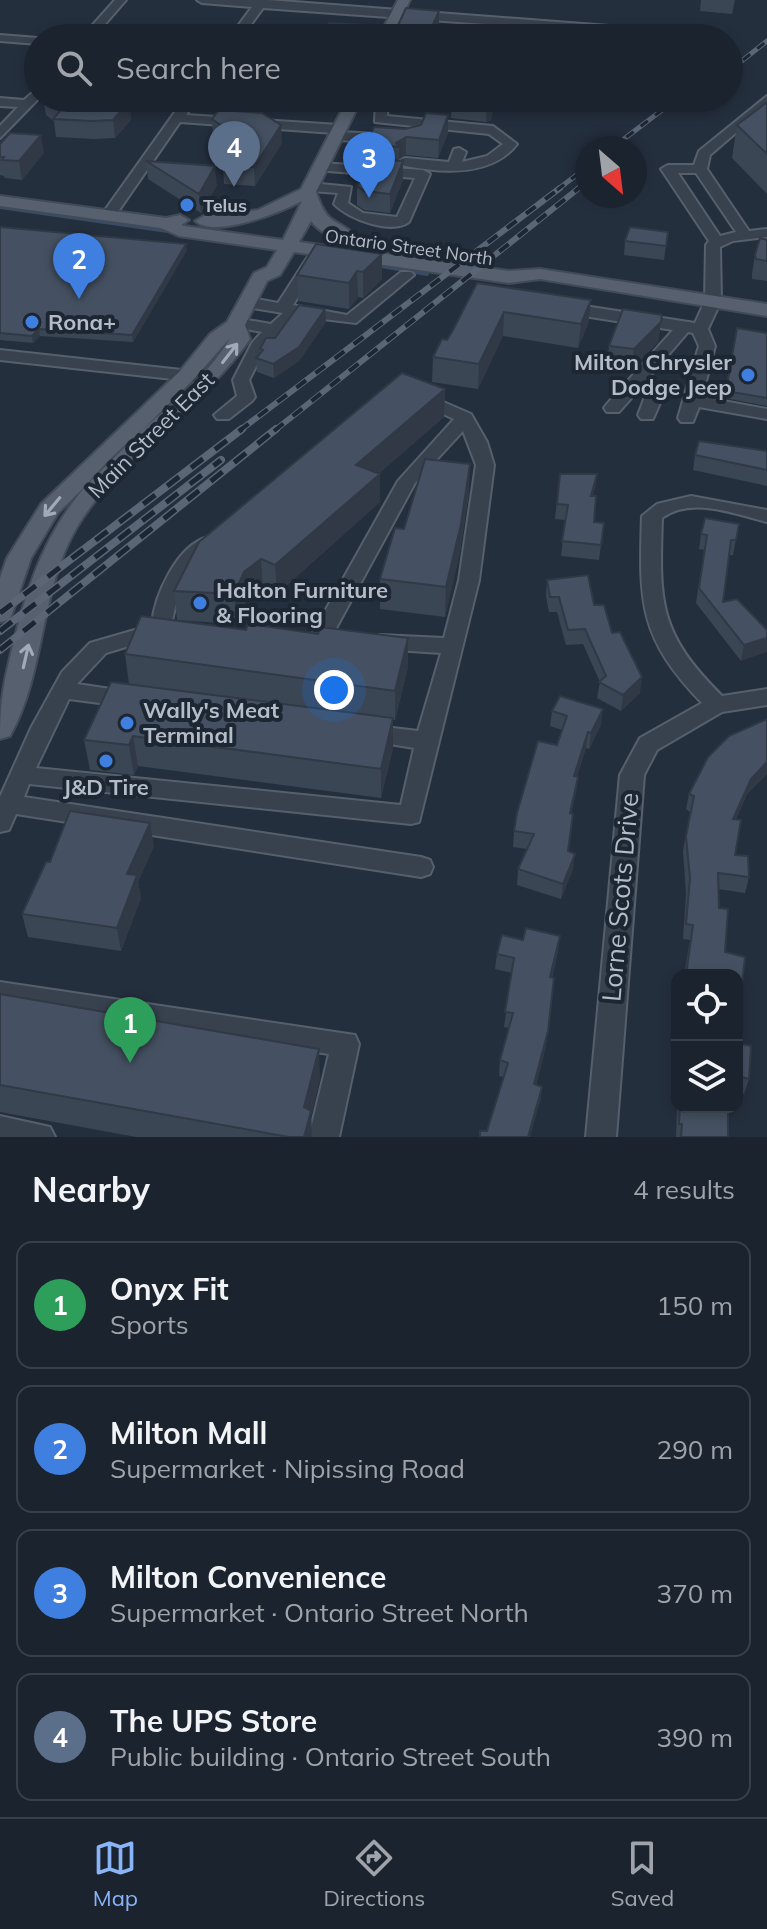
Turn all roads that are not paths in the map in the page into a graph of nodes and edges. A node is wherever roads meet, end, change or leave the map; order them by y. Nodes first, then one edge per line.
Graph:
1 (121, 0) edge
2 (202, 0) edge
3 (404, 0) edge
4 (261, 2) edge
5 (397, 15) junction
6 (100, 24) edge
7 (245, 24) edge
8 (392, 24) edge
9 (528, 24) edge
10 (0, 38) edge
11 (24, 40) edge
12 (767, 100) edge
13 (0, 102) edge
14 (24, 104) edge
15 (24, 107) edge
16 (180, 112) edge
17 (349, 112) edge
18 (380, 112) edge
19 (176, 118) junction
20 (380, 119) junction
21 (415, 122) junction
22 (738, 124) junction
23 (753, 127) edge
24 (338, 133) junction
25 (0, 134) edge
26 (370, 143) junction
27 (324, 161) junction
28 (358, 168) junction
29 (700, 169) junction
30 (0, 190) edge
31 (346, 190) junction
32 (310, 195) junction
33 (0, 201) edge
34 (291, 201) junction
35 (57, 206) junction
36 (110, 213) junction
37 (204, 221) junction
38 (166, 223) junction
39 (767, 233) edge
40 (745, 235) junction
41 (271, 236) junction
42 (294, 239) junction
43 (350, 239) junction
44 (717, 242) junction
45 (277, 266) junction
46 (306, 269) junction
47 (540, 274) junction
48 (260, 277) junction
49 (713, 301) junction
50 (246, 302) junction
51 (550, 306) edge
52 (289, 309) junction
53 (767, 310) edge
54 (235, 324) junction
55 (692, 328) junction
56 (275, 330) junction
57 (0, 355) edge
58 (198, 376) junction
59 (644, 376) junction
60 (403, 391) edge
61 (613, 408) dead end
62 (767, 414) edge
63 (223, 415) dead end
64 (647, 415) dead end
65 (465, 418) junction
66 (767, 516) edge
67 (225, 529) edge
68 (0, 614) edge
69 (453, 646) junction
70 (63, 690) junction
71 (767, 697) edge
72 (158, 703) edge
73 (717, 705) junction
74 (0, 729) edge
75 (348, 730) edge
76 (427, 741) junction
77 (23, 775) junction
78 (5, 813) edge
79 (421, 867) dead end
80 (0, 994) edge
81 (0, 1130) edge
82 (40, 1137) edge
83 (324, 1137) edge
84 (601, 1137) edge

1 - 6 street
2 - 4 street
3 - 5 main road
4 - 5 street
4 - 7 street
5 - 8 main road
5 - 9 street
10 - 11 street
12 - 22 street
13 - 14 street
15 - 25 street
16 - 19 street
17 - 24 main road, Main Street East
18 - 20 street
19 - 24 street
19 - 36 street
20 - 21 street
20 - 26 street
21 - 26 street
21 - 27 street
22 - 23 street
22 - 29 street
24 - 26 street
24 - 27 main road, Main Street East
27 - 28 street
27 - 32 main road, Main Street East
28 - 31 street
28 - 31 street
29 - 40 street
29 - 44 street
30 - 35 main road
31 - 32 street
32 - 34 main road
32 - 42 main road, Main Street East
32 - 43 main road
33 - 35 main road
34 - 37 main road
34 - 41 main road, Main Street East
35 - 36 main road
36 - 38 main road
37 - 38 main road
37 - 41 main road
38 - 41 main road
39 - 40 street
40 - 44 street
41 - 42 main road, Ontario Street North
41 - 48 main road, Main Street East
42 - 43 main road, Ontario Street North
42 - 45 main road, Main Street East
42 - 47 main road, Ontario Street North
43 - 47 main road, Ontario Street North
44 - 49 street
45 - 46 street
45 - 48 main road, Main Street East
46 - 52 street
46 - 52 street
47 - 49 main road, Ontario Street North
48 - 50 main road, Main Street East
49 - 53 main road, Ontario Street North
49 - 55 street
50 - 52 street
50 - 54 main road, Main Street East
51 - 55 street
52 - 56 street
54 - 56 street
54 - 58 main road, Main Street East
55 - 59 street
55 - 62 street
56 - 63 street
57 - 58 street
58 -> 68 main road, Main Street East
74 -> 58 main road, Main Street East
59 - 61 street
59 - 64 street
60 - 65 street
65 - 69 street
65 - 69 street
66 - 73 street
67 - 70 street
69 - 76 street
70 - 72 street
70 - 77 street
71 - 73 street, Lorne Scots Drive
73 - 84 street, Lorne Scots Drive
75 - 76 street
76 - 77 street
77 - 78 street
78 - 79 street
80 - 83 street
81 - 82 street

